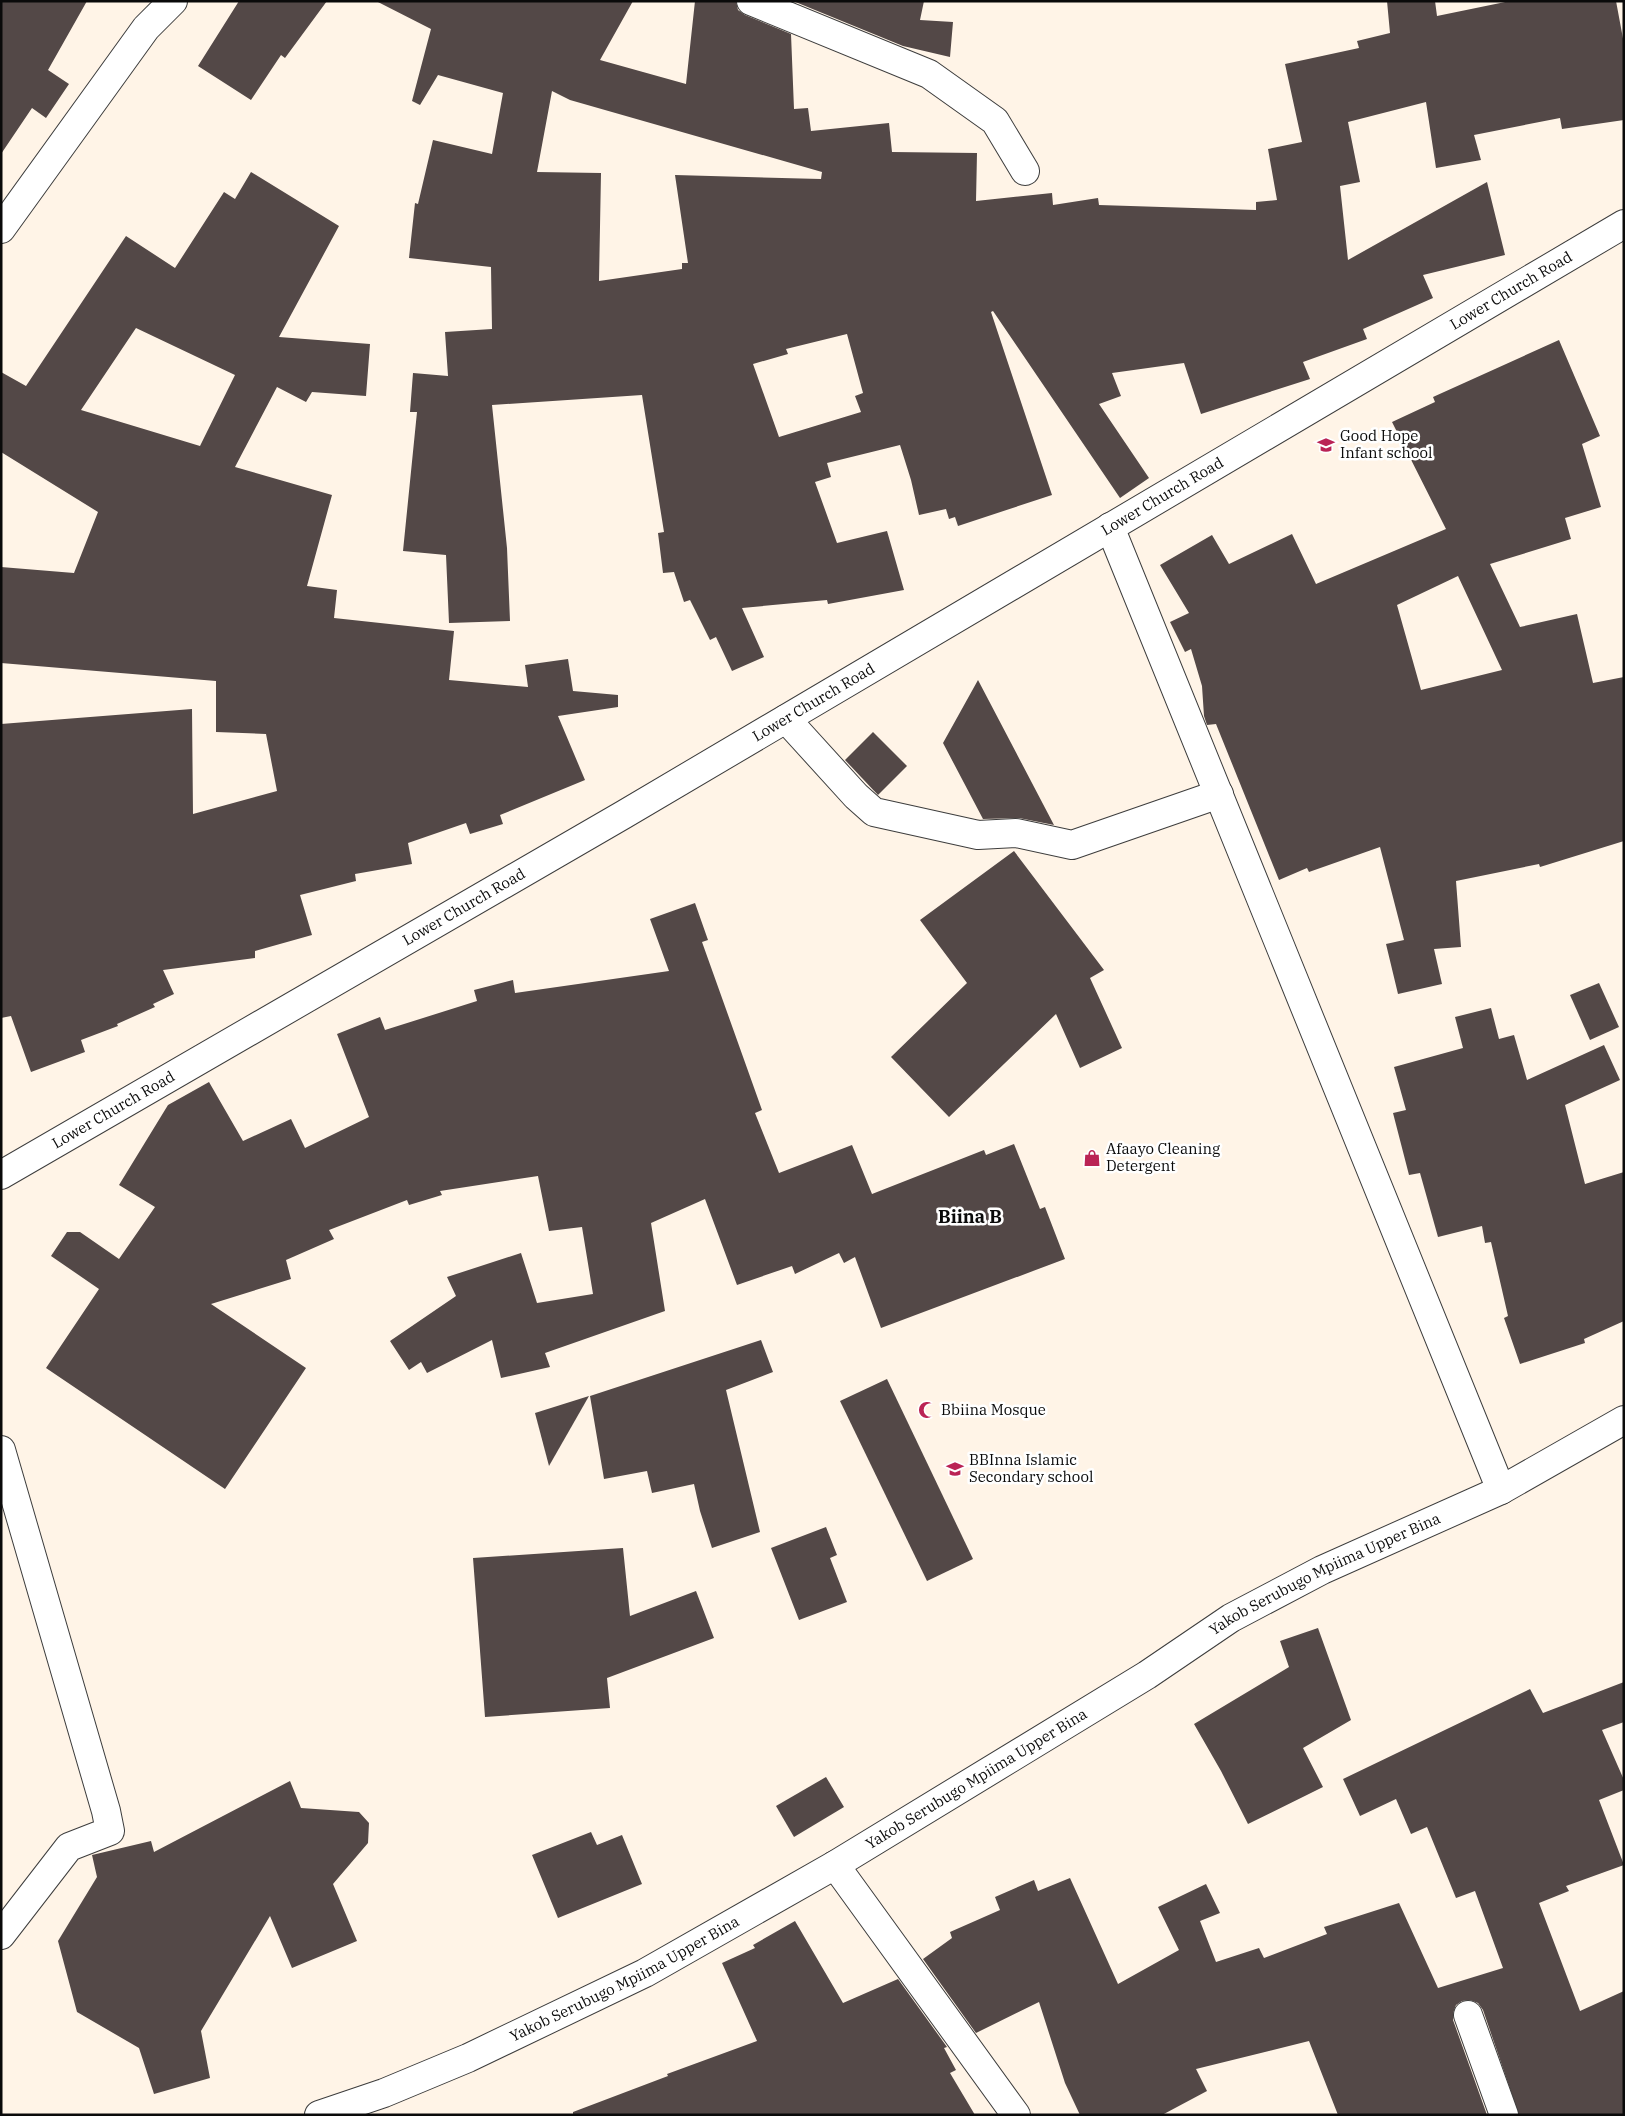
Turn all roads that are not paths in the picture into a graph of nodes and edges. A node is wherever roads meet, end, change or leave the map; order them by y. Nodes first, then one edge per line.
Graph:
1 (173, 1) edge
2 (751, 1) edge
3 (1025, 171) dead end
4 (1624, 224) edge
5 (1, 229) edge
6 (1110, 527) junction
7 (786, 719) junction
8 (1219, 794) junction
9 (1, 1175) edge
10 (1624, 1420) edge
11 (1, 1450) edge
12 (1501, 1490) junction
13 (835, 1865) junction
14 (1, 1935) edge
15 (1468, 2015) dead end
16 (318, 2115) edge
17 (1016, 2115) edge
18 (1504, 2115) edge

1 - 5 street
2 - 3 street
4 - 6 street, Lower Church Road
6 - 7 street, Lower Church Road
6 - 8 street
7 - 8 street
7 - 9 street, Lower Church Road
8 - 12 street
10 - 12 street, Yakob Serubugo Mpiima Upper Bina
11 - 14 street
12 - 13 street, Yakob Serubugo Mpiima Upper Bina
13 - 16 street, Yakob Serubugo Mpiima Upper Bina
13 - 17 street
15 - 18 street

